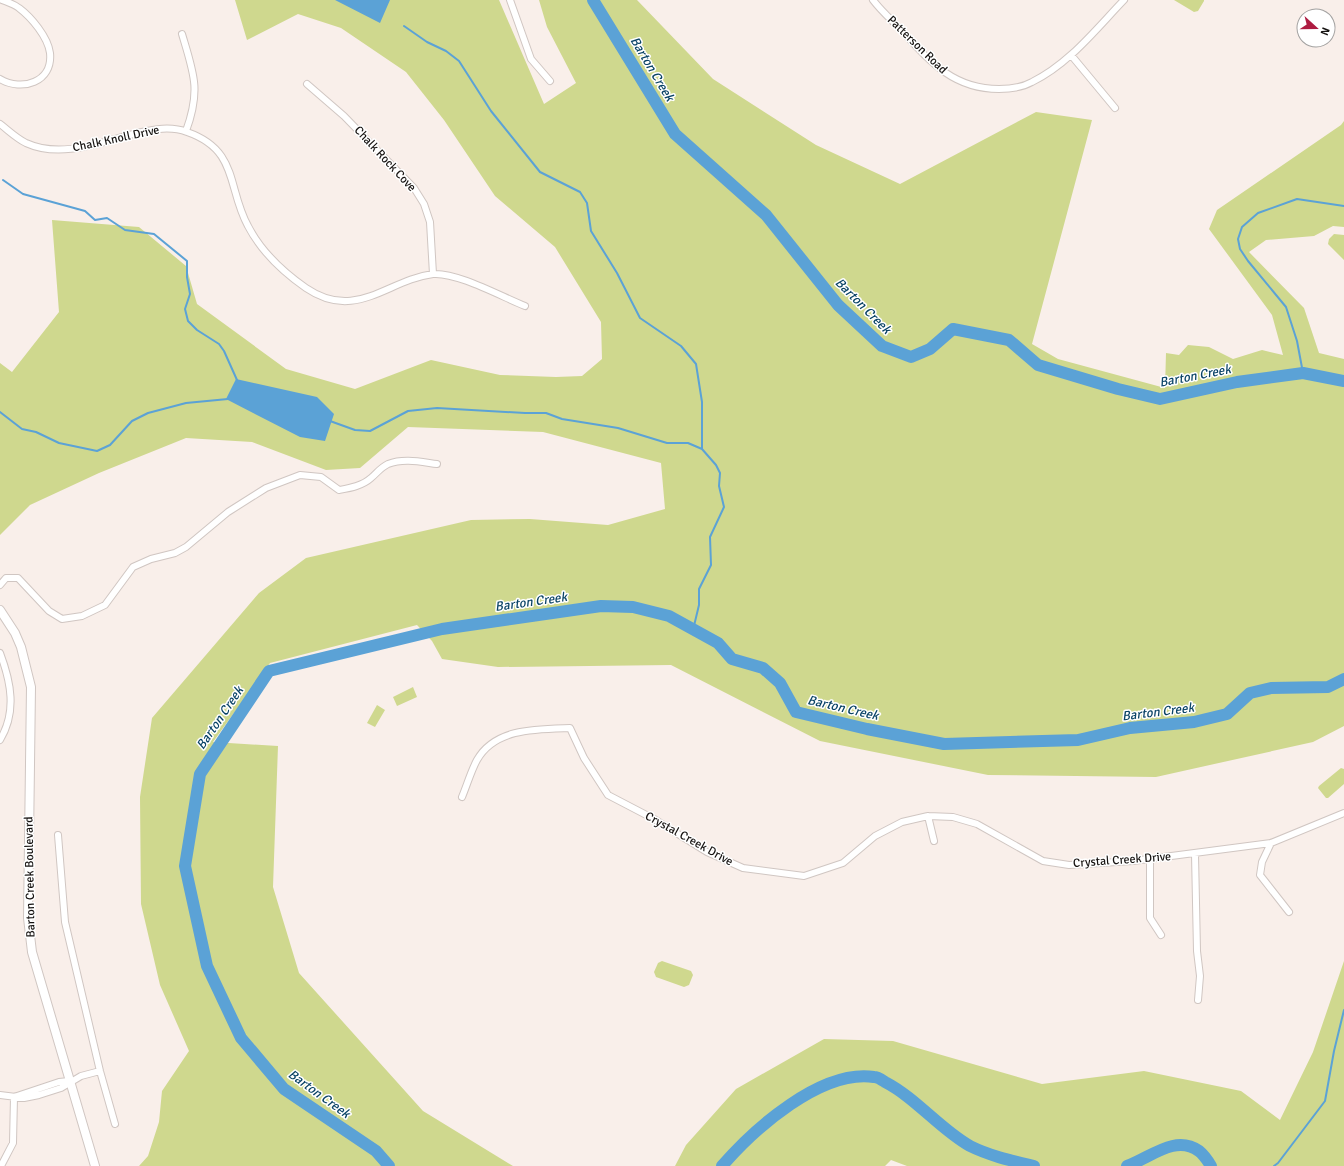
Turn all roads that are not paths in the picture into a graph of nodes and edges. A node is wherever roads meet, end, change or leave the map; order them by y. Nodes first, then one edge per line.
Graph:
1 (2, 0) edge
2 (510, 0) edge
3 (873, 0) edge
4 (1124, 0) edge
5 (182, 34) dead end
6 (1071, 55) junction
7 (0, 80) edge
8 (550, 81) dead end
9 (307, 84) dead end
10 (1115, 108) dead end
11 (0, 124) edge
12 (186, 131) junction
13 (433, 274) junction
14 (526, 306) dead end
15 (437, 464) dead end
16 (0, 585) edge
17 (0, 610) edge
18 (0, 653) edge
19 (0, 740) edge
20 (462, 797) dead end
21 (1344, 813) edge
22 (928, 816) junction
23 (58, 835) dead end
24 (934, 841) dead end
25 (1271, 843) junction
26 (1195, 854) junction
27 (1150, 859) junction
28 (1288, 912) dead end
29 (1161, 935) dead end
30 (1198, 1000) dead end
31 (100, 1071) junction
32 (69, 1082) junction
33 (0, 1095) edge
34 (14, 1097) junction
35 (115, 1124) dead end
36 (1, 1166) edge
37 (95, 1166) edge

1 - 7 street
2 - 8 street
3 - 6 street, Patterson Road
4 - 6 street, Patterson Road
5 - 12 street
6 - 10 street
9 - 13 street, Chalk Rock Cove
11 - 12 street, Chalk Knoll Drive
12 - 13 street, Chalk Knoll Drive
13 - 14 street, Chalk Knoll Drive
15 - 16 street
17 - 32 street, Barton Creek Boulevard
18 - 19 street
20 - 22 street, Crystal Creek Drive
21 - 25 street, Crystal Creek Drive
22 - 24 street
22 - 27 street, Crystal Creek Drive
23 - 31 street
25 - 26 street, Crystal Creek Drive
25 - 28 street
26 - 27 street, Crystal Creek Drive
26 - 30 street
27 - 29 street
31 - 32 street
31 - 35 street
32 - 34 street
32 - 37 street, Barton Creek Boulevard
33 - 34 street
34 - 36 street

